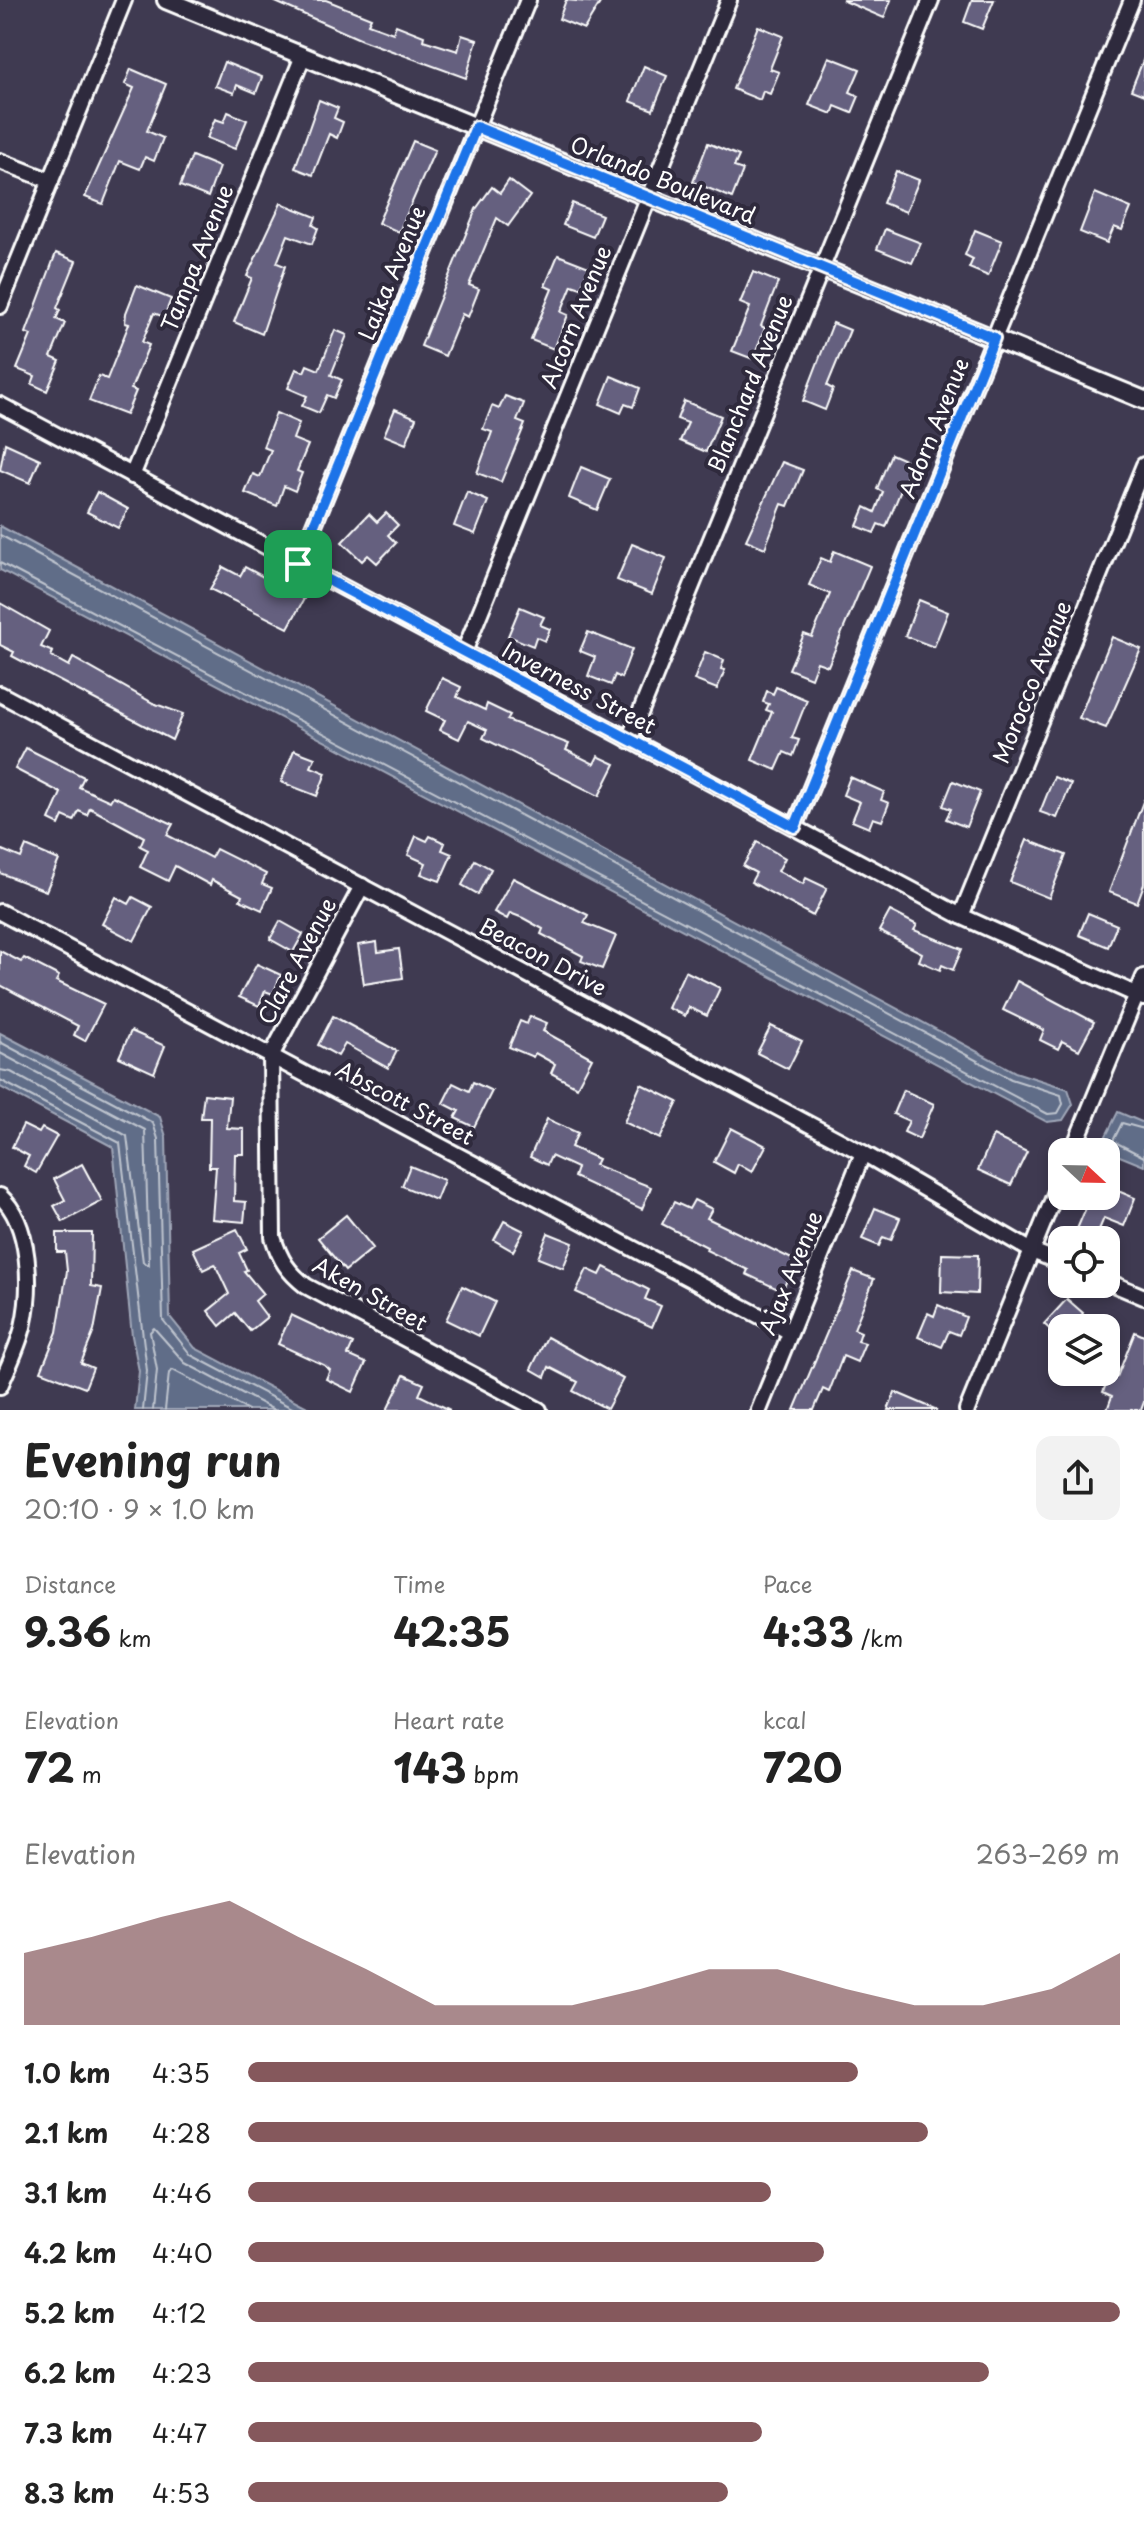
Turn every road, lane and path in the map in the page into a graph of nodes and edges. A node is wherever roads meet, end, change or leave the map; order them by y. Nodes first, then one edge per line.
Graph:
1 (124, 0) edge
2 (166, 0) edge
3 (528, 0) edge
4 (729, 0) edge
5 (931, 0) edge
6 (1132, 0) edge
7 (303, 56) junction
8 (476, 127) junction
9 (0, 161) edge
10 (51, 181) junction
11 (648, 197) junction
12 (821, 268) junction
13 (0, 306) edge
14 (994, 338) junction
15 (1144, 400) edge
16 (0, 405) edge
17 (1144, 465) edge
18 (132, 476) junction
19 (298, 564) junction
20 (464, 652) junction
21 (0, 694) edge
22 (629, 740) junction
23 (795, 827) junction
24 (362, 886) junction
25 (0, 912) edge
26 (961, 916) junction
27 (1144, 977) edge
28 (1140, 996) edge
29 (271, 1056) junction
30 (1078, 1138) edge
31 (863, 1153) junction
32 (0, 1196) edge
33 (1049, 1210) edge
34 (1032, 1251) junction
35 (1048, 1257) edge
36 (1120, 1287) edge
37 (1144, 1297) edge
38 (790, 1332) junction
39 (0, 1386) edge
40 (539, 1410) edge
41 (759, 1410) edge
42 (967, 1410) edge

1 - 10 street
2 - 7 street, Orlando Boulevard
3 - 8 street, Laika Avenue
4 - 11 street, Alcorn Avenue
5 - 12 street, Blanchard Avenue
6 - 14 street, Adorn Avenue
7 - 8 street, Orlando Boulevard
7 - 18 street, Tampa Avenue
8 - 11 street, Orlando Boulevard
8 - 19 street, Laika Avenue
9 - 10 street
10 - 13 street
11 - 12 street, Orlando Boulevard
11 - 20 street, Alcorn Avenue
12 - 14 street, Orlando Boulevard
12 - 22 street, Blanchard Avenue
14 - 15 street, Orlando Boulevard
14 - 23 street, Adorn Avenue
16 - 18 street, Inverness Street
17 - 26 street, Morocco Avenue
18 - 19 street, Inverness Street
19 - 20 street, Inverness Street
20 - 22 street, Inverness Street
21 - 24 street, Beacon Drive
22 - 23 street, Inverness Street
23 - 26 street, Inverness Street
24 - 29 street, Clare Avenue
24 - 31 street, Beacon Drive
25 - 29 street, Abscott Street
26 - 28 street, Inverness Street
27 - 28 street
28 - 30 street
29 - 38 street, Abscott Street
29 - 40 street, Aken Street
31 - 34 street, Beacon Drive
31 - 38 street, Ajax Avenue
32 - 39 street
33 - 34 street
34 - 35 street, Beacon Drive
34 - 42 street
36 - 37 street
38 - 41 street, Ajax Avenue

